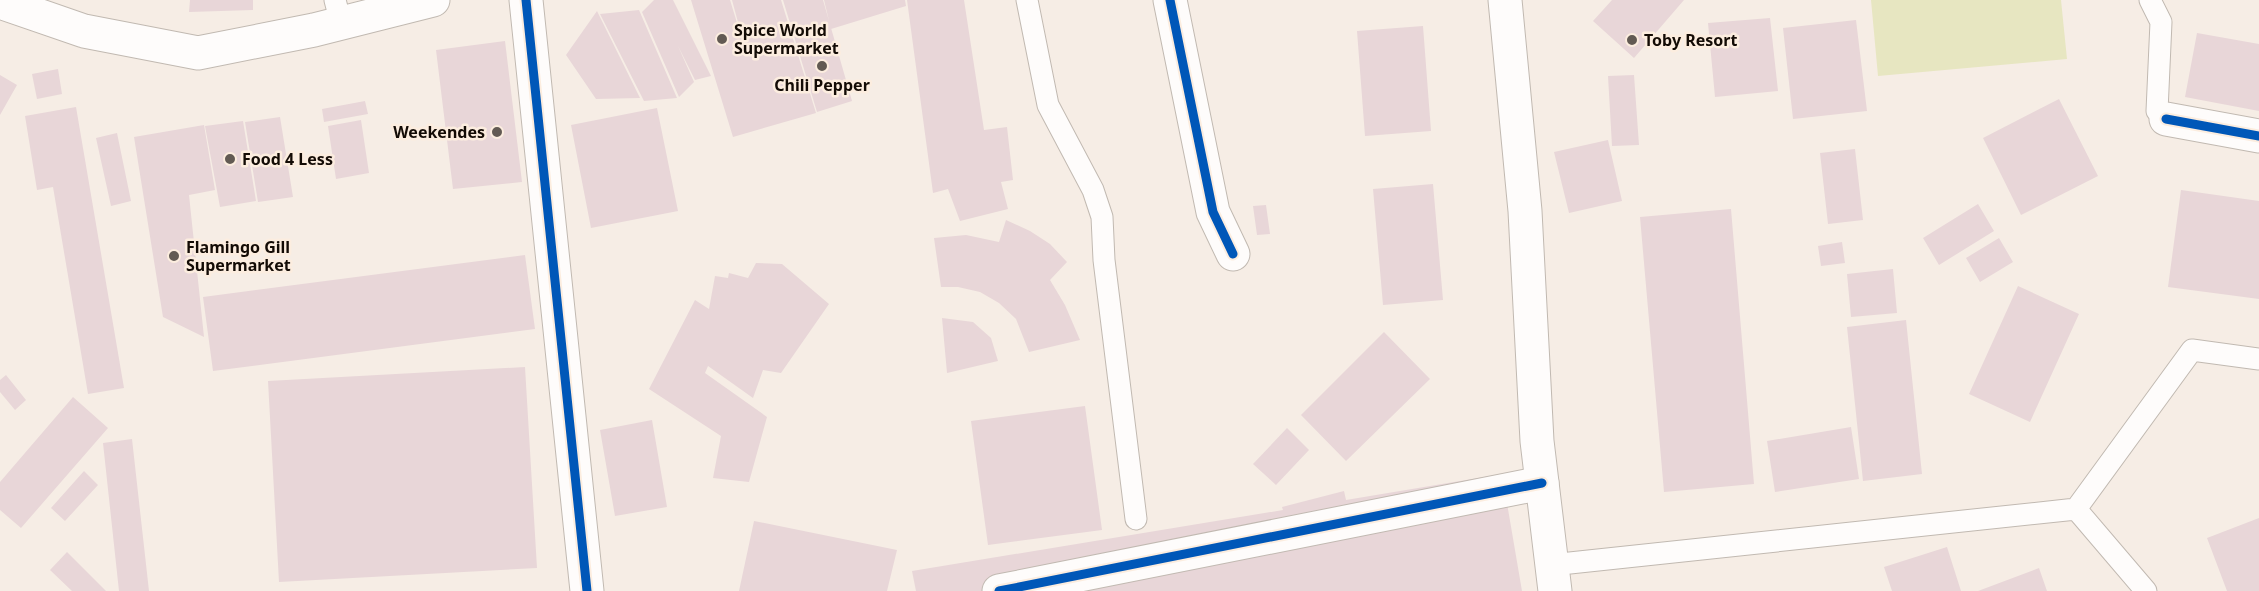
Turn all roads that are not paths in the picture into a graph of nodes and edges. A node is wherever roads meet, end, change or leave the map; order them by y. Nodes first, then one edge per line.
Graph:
1 (526, 0) edge
2 (1027, 0) edge
3 (1170, 0) edge
4 (1505, 0) edge
5 (2150, 0) edge
6 (0, 2) edge
7 (414, 3) edge
8 (338, 12) edge
9 (2166, 119) joint
10 (2259, 136) edge
11 (1233, 254) dead end
12 (2259, 359) edge
13 (1542, 483) junction
14 (2076, 509) junction
15 (1136, 519) dead end
16 (1553, 578) edge
17 (587, 591) edge
18 (999, 591) edge
19 (2146, 591) edge

1 - 17 street
2 - 15 lane
3 - 11 street
4 - 13 street
5 - 9 lane
6 - 8 street
7 - 8 street
9 - 10 street
12 - 14 lane
13 - 16 street
13 - 18 street
14 - 16 lane
14 - 19 lane

